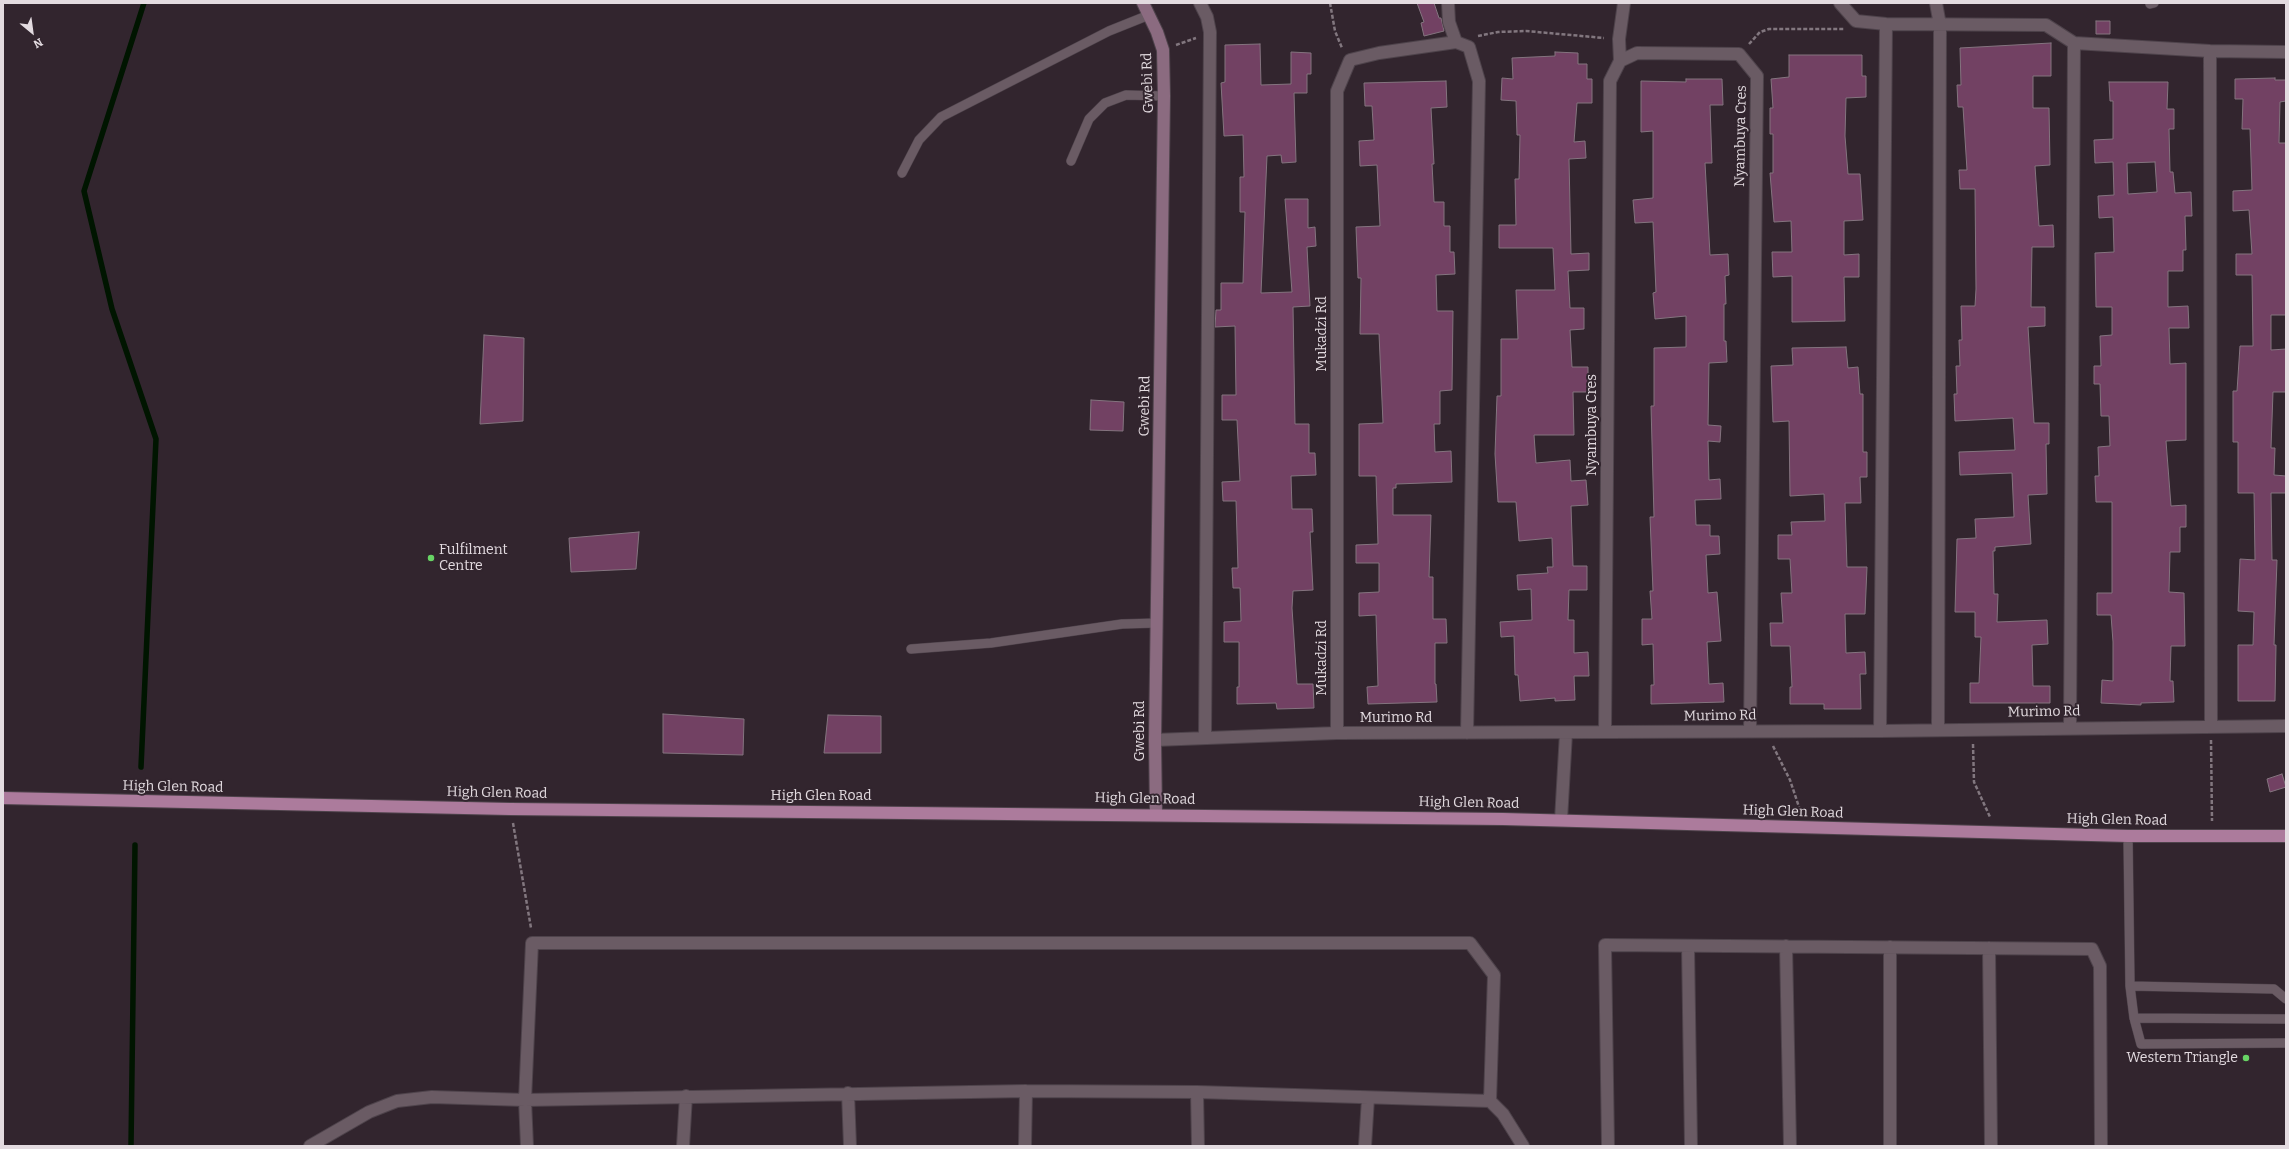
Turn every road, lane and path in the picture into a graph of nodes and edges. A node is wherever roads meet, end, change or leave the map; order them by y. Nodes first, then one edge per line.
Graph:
1 (1143, 3) edge
2 (1200, 3) edge
3 (1330, 3) edge
4 (1448, 3) edge
5 (1624, 3) edge
6 (1840, 3) edge
7 (1936, 3) edge
8 (1149, 15) junction
9 (1856, 21) junction
10 (1886, 24) junction
11 (1940, 25) junction
12 (1210, 32) junction
13 (1619, 39) junction
14 (1456, 42) junction
15 (2074, 43) junction
16 (1469, 48) junction
17 (1163, 50) junction
18 (2210, 51) junction
19 (2286, 52) edge
20 (1739, 54) junction
21 (1350, 60) junction
22 (1620, 61) junction
23 (1164, 96) junction
24 (1071, 161) dead end
25 (902, 172) dead end
26 (1157, 622) junction
27 (911, 649) dead end
28 (2211, 726) junction
29 (2286, 726) edge
30 (2070, 727) junction
31 (1972, 728) junction
32 (1938, 729) junction
33 (1750, 731) junction
34 (1765, 731) junction
35 (1880, 731) junction
36 (1605, 732) junction
37 (1337, 733) junction
38 (1566, 733) junction
39 (1467, 734) junction
40 (1205, 738) junction
41 (1155, 740) junction
42 (3, 798) edge
43 (510, 809) junction
44 (1156, 814) junction
45 (1561, 820) junction
46 (1806, 827) junction
47 (1997, 832) junction
48 (2128, 836) junction
49 (2212, 836) junction
50 (2286, 836) edge
51 (532, 943) junction
52 (1688, 946) junction
53 (1786, 946) junction
54 (1890, 947) junction
55 (1989, 948) junction
56 (2130, 986) junction
57 (2286, 1000) edge
58 (2134, 1018) junction
59 (2286, 1019) edge
60 (2286, 1043) edge
61 (1026, 1091) junction
62 (1197, 1092) junction
63 (848, 1093) junction
64 (686, 1096) junction
65 (1368, 1098) junction
66 (525, 1100) junction
67 (1490, 1101) junction
68 (310, 1146) edge
69 (527, 1146) edge
70 (683, 1146) edge
71 (850, 1146) edge
72 (1025, 1146) edge
73 (1198, 1146) edge
74 (1365, 1146) edge
75 (1523, 1146) edge
76 (1608, 1146) edge
77 (1691, 1146) edge
78 (1790, 1146) edge
79 (1890, 1146) edge
80 (1991, 1146) edge
81 (2101, 1146) edge

1 - 8 street, Gwebi Rd
2 - 12 street
3 - 21 path
4 - 14 street
5 - 13 street
6 - 9 street
7 - 11 street
8 - 17 street, Gwebi Rd
8 - 25 lane
9 - 10 street
9 - 20 path
10 - 11 street
10 - 35 street
11 - 15 street
11 - 32 street
12 - 17 path
12 - 40 street
13 - 16 path
13 - 22 street
14 - 16 street
14 - 21 street
15 - 18 street
15 - 30 street
16 - 39 street
17 - 23 street, Gwebi Rd
18 - 19 street
18 - 28 street
20 - 22 street
20 - 33 street, Nyambuya Cres
21 - 37 street, Mukadzi Rd
22 - 36 street, Nyambuya Cres
23 - 24 lane
23 - 26 street, Gwebi Rd
26 - 27 lane
26 - 41 street, Gwebi Rd
28 - 29 street, Murimo Rd
28 - 30 street, Murimo Rd
28 - 49 path
30 - 31 street, Murimo Rd
31 - 32 street, Murimo Rd
31 - 47 path
32 - 35 street, Murimo Rd
33 - 34 street, Murimo Rd
33 - 36 street, Murimo Rd
34 - 35 street, Murimo Rd
34 - 46 path
36 - 38 street, Murimo Rd
37 - 39 street, Murimo Rd
37 - 40 street, Murimo Rd
38 - 39 street, Murimo Rd
38 - 45 street
40 - 41 street, Murimo Rd
41 - 44 street, Gwebi Rd
42 - 43 main road, High Glen Road
43 - 44 main road, High Glen Road
43 - 51 path
44 - 45 main road, High Glen Road
45 - 46 main road, High Glen Road
46 - 47 main road, High Glen Road
47 - 48 main road, High Glen Road
48 - 49 main road, High Glen Road
48 - 56 lane
49 - 50 main road, High Glen Road
51 - 66 street
51 - 67 street
52 - 53 street
52 - 76 street
52 - 77 street
53 - 54 street
53 - 78 street
54 - 55 street
54 - 79 street
55 - 80 street
55 - 81 street
56 - 57 lane
56 - 58 lane
58 - 59 lane
58 - 60 lane
61 - 62 street
61 - 63 street
61 - 72 street
62 - 65 street
62 - 73 street
63 - 64 street
63 - 71 street
64 - 66 street
64 - 70 street
65 - 67 street
65 - 74 street
66 - 68 street
66 - 69 street
67 - 75 street

